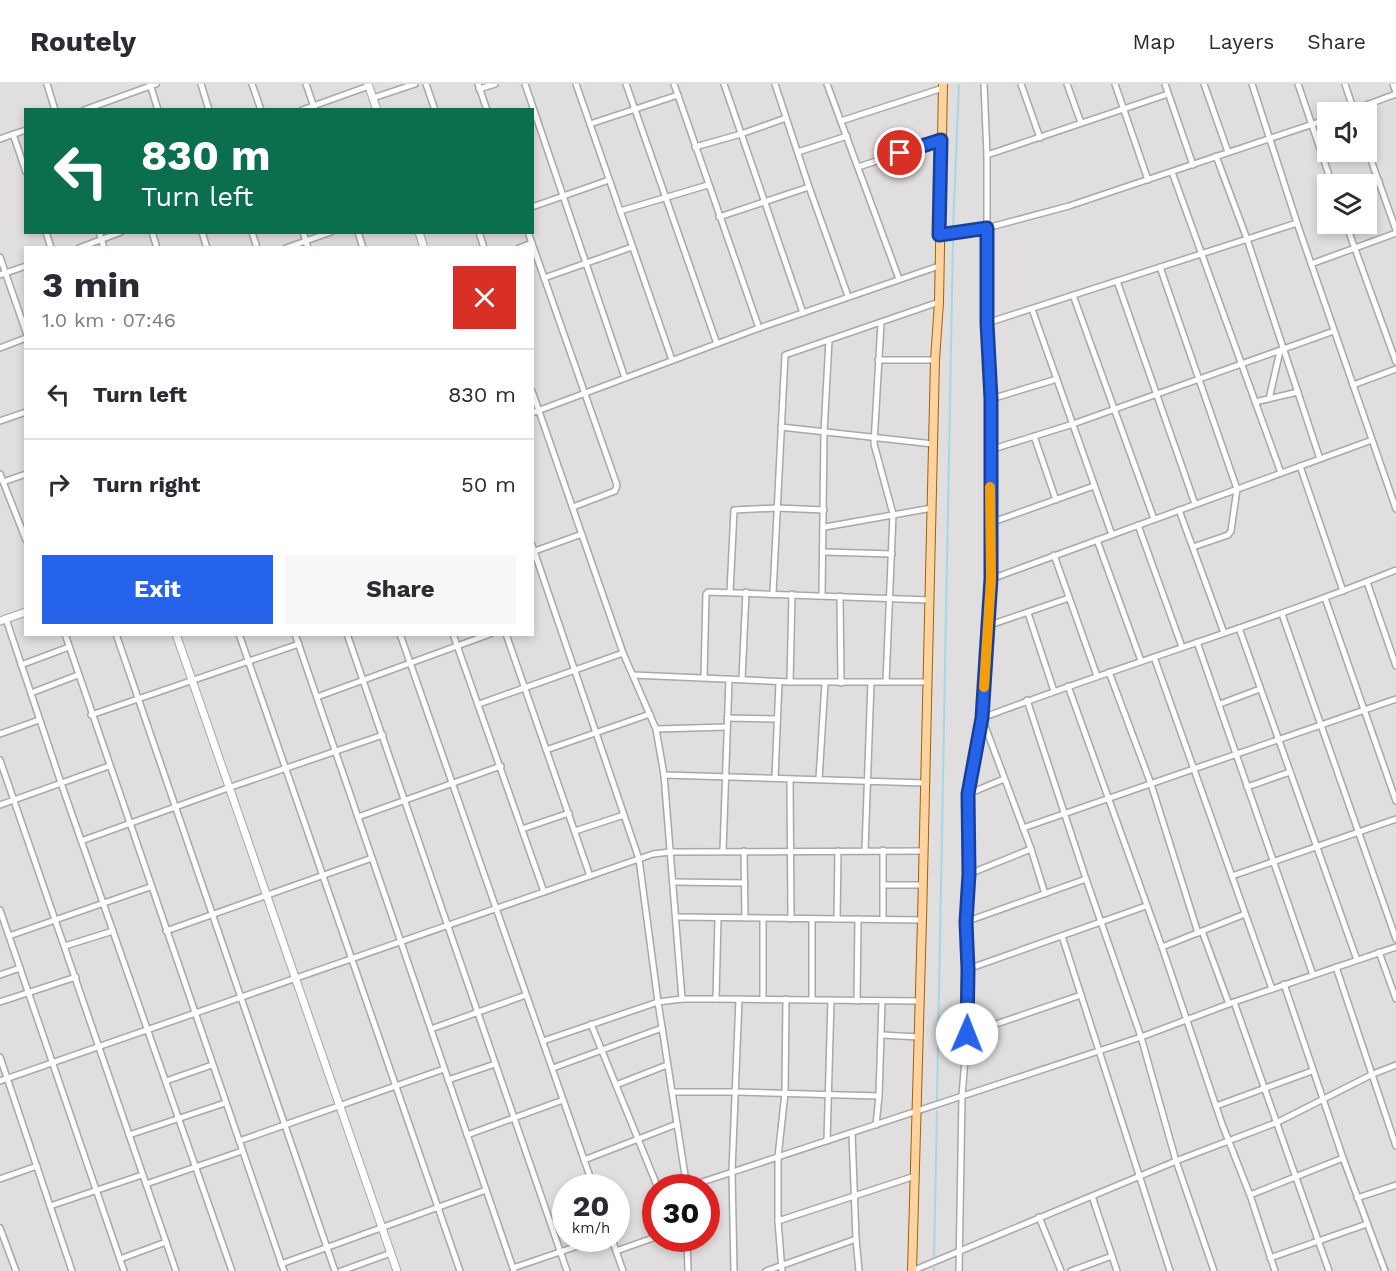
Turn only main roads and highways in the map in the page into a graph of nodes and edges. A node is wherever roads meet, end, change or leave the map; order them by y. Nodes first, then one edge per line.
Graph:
1 (943, 86) edge
2 (912, 1271) edge

1 - 2 main road

